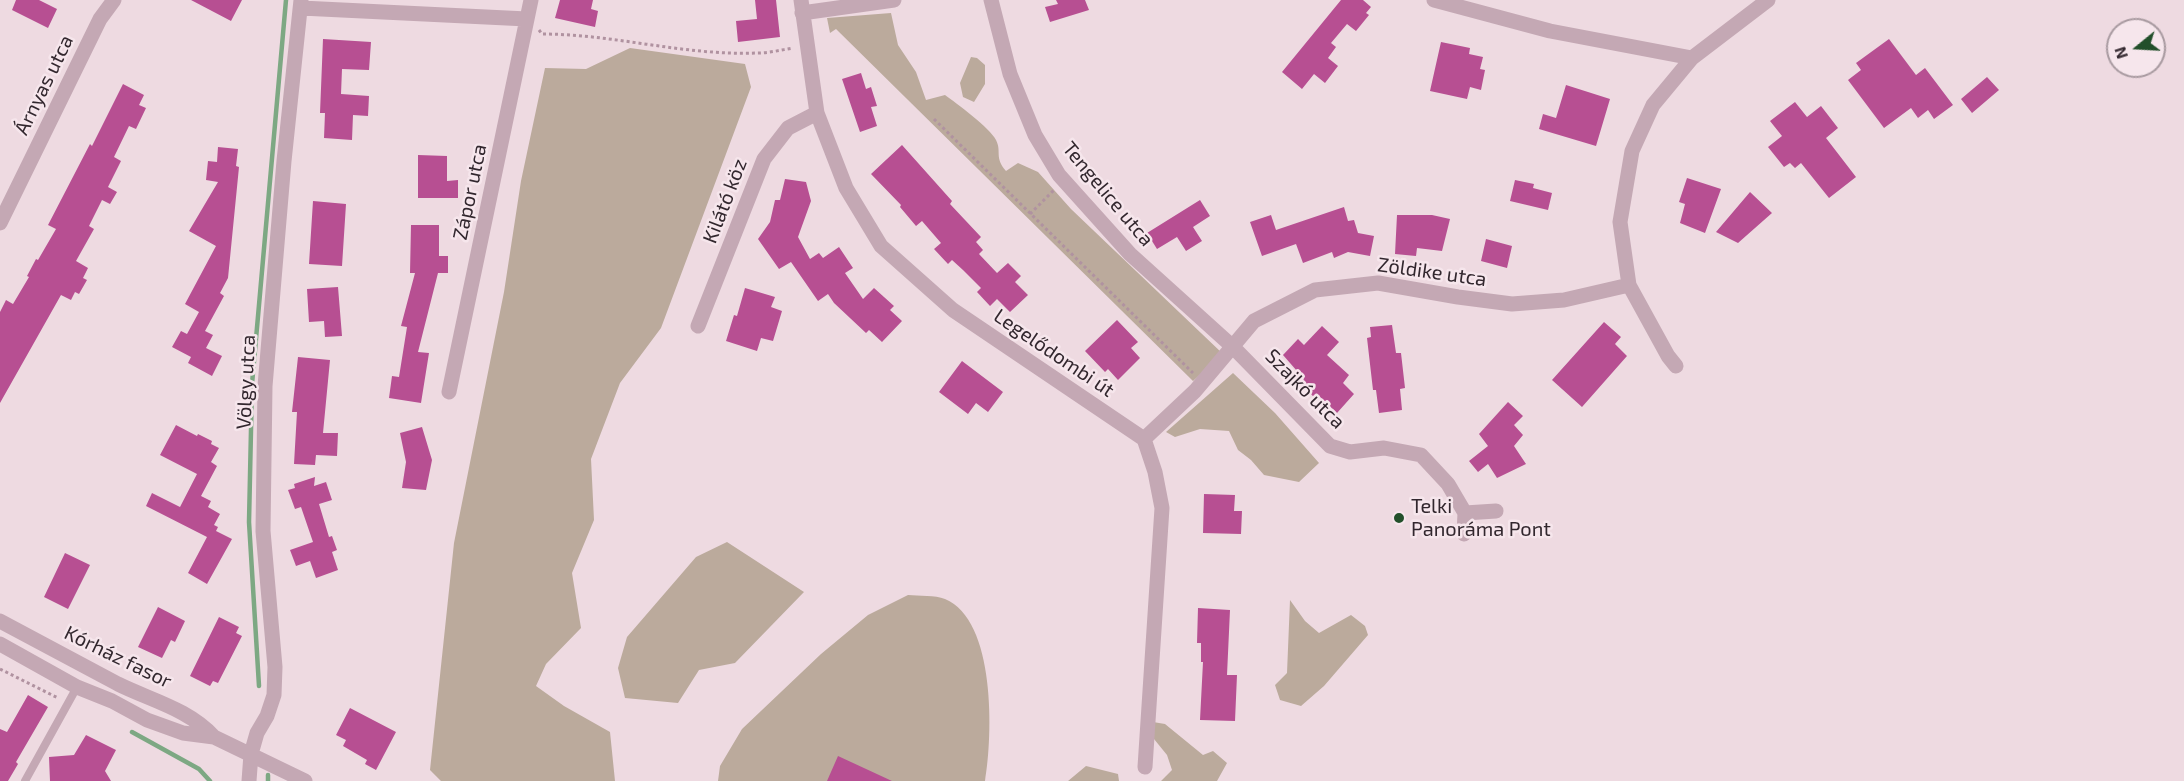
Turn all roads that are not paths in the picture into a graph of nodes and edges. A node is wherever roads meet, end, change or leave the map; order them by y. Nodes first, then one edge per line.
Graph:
1 (114, 0) edge
2 (531, 0) edge
3 (894, 0) edge
4 (991, 0) edge
5 (1434, 0) edge
6 (1768, 0) edge
7 (889, 1) edge
8 (301, 4) edge
9 (802, 7) edge
10 (527, 19) junction
11 (1692, 58) junction
12 (817, 113) junction
13 (0, 223) edge
14 (1629, 285) junction
15 (698, 326) dead end
16 (1233, 347) junction
17 (1676, 366) dead end
18 (449, 392) dead end
19 (1144, 439) junction
20 (1496, 511) dead end
21 (1465, 513) junction
22 (1464, 534) dead end
23 (0, 621) edge
24 (0, 644) edge
25 (120, 685) junction
26 (77, 687) junction
27 (112, 702) junction
28 (214, 737) junction
29 (251, 754) junction
30 (1145, 767) dead end
31 (25, 781) edge
32 (249, 781) edge
33 (305, 781) edge

1 - 13 street, Árnyas utca
2 - 10 street, Zápor utca
3 - 7 street
4 - 16 street, Tengelice utca
5 - 11 street
6 - 11 street
7 - 9 street, Legelődombi út
8 - 10 street
8 - 29 street, Völgy utca
9 - 12 street, Legelődombi út
10 - 18 street, Zápor utca
11 - 14 street
12 - 15 street, Kilátó köz
12 - 19 street, Legelődombi út
14 - 16 street, Zöldike utca
14 - 17 street
16 - 19 street, Zöldike utca
16 - 21 street, Szajkó utca
19 - 30 street
20 - 21 street
21 - 22 street
23 - 25 street, Kórház fasor
24 - 26 street, Kórház fasor
25 - 27 street
25 - 28 street, Kórház fasor
26 - 27 street, Kórház fasor
26 - 31 lane
27 - 28 street, Kórház fasor
28 - 29 street, Kórház fasor
29 - 32 street, Völgy utca
29 - 33 street, Kórház fasor

